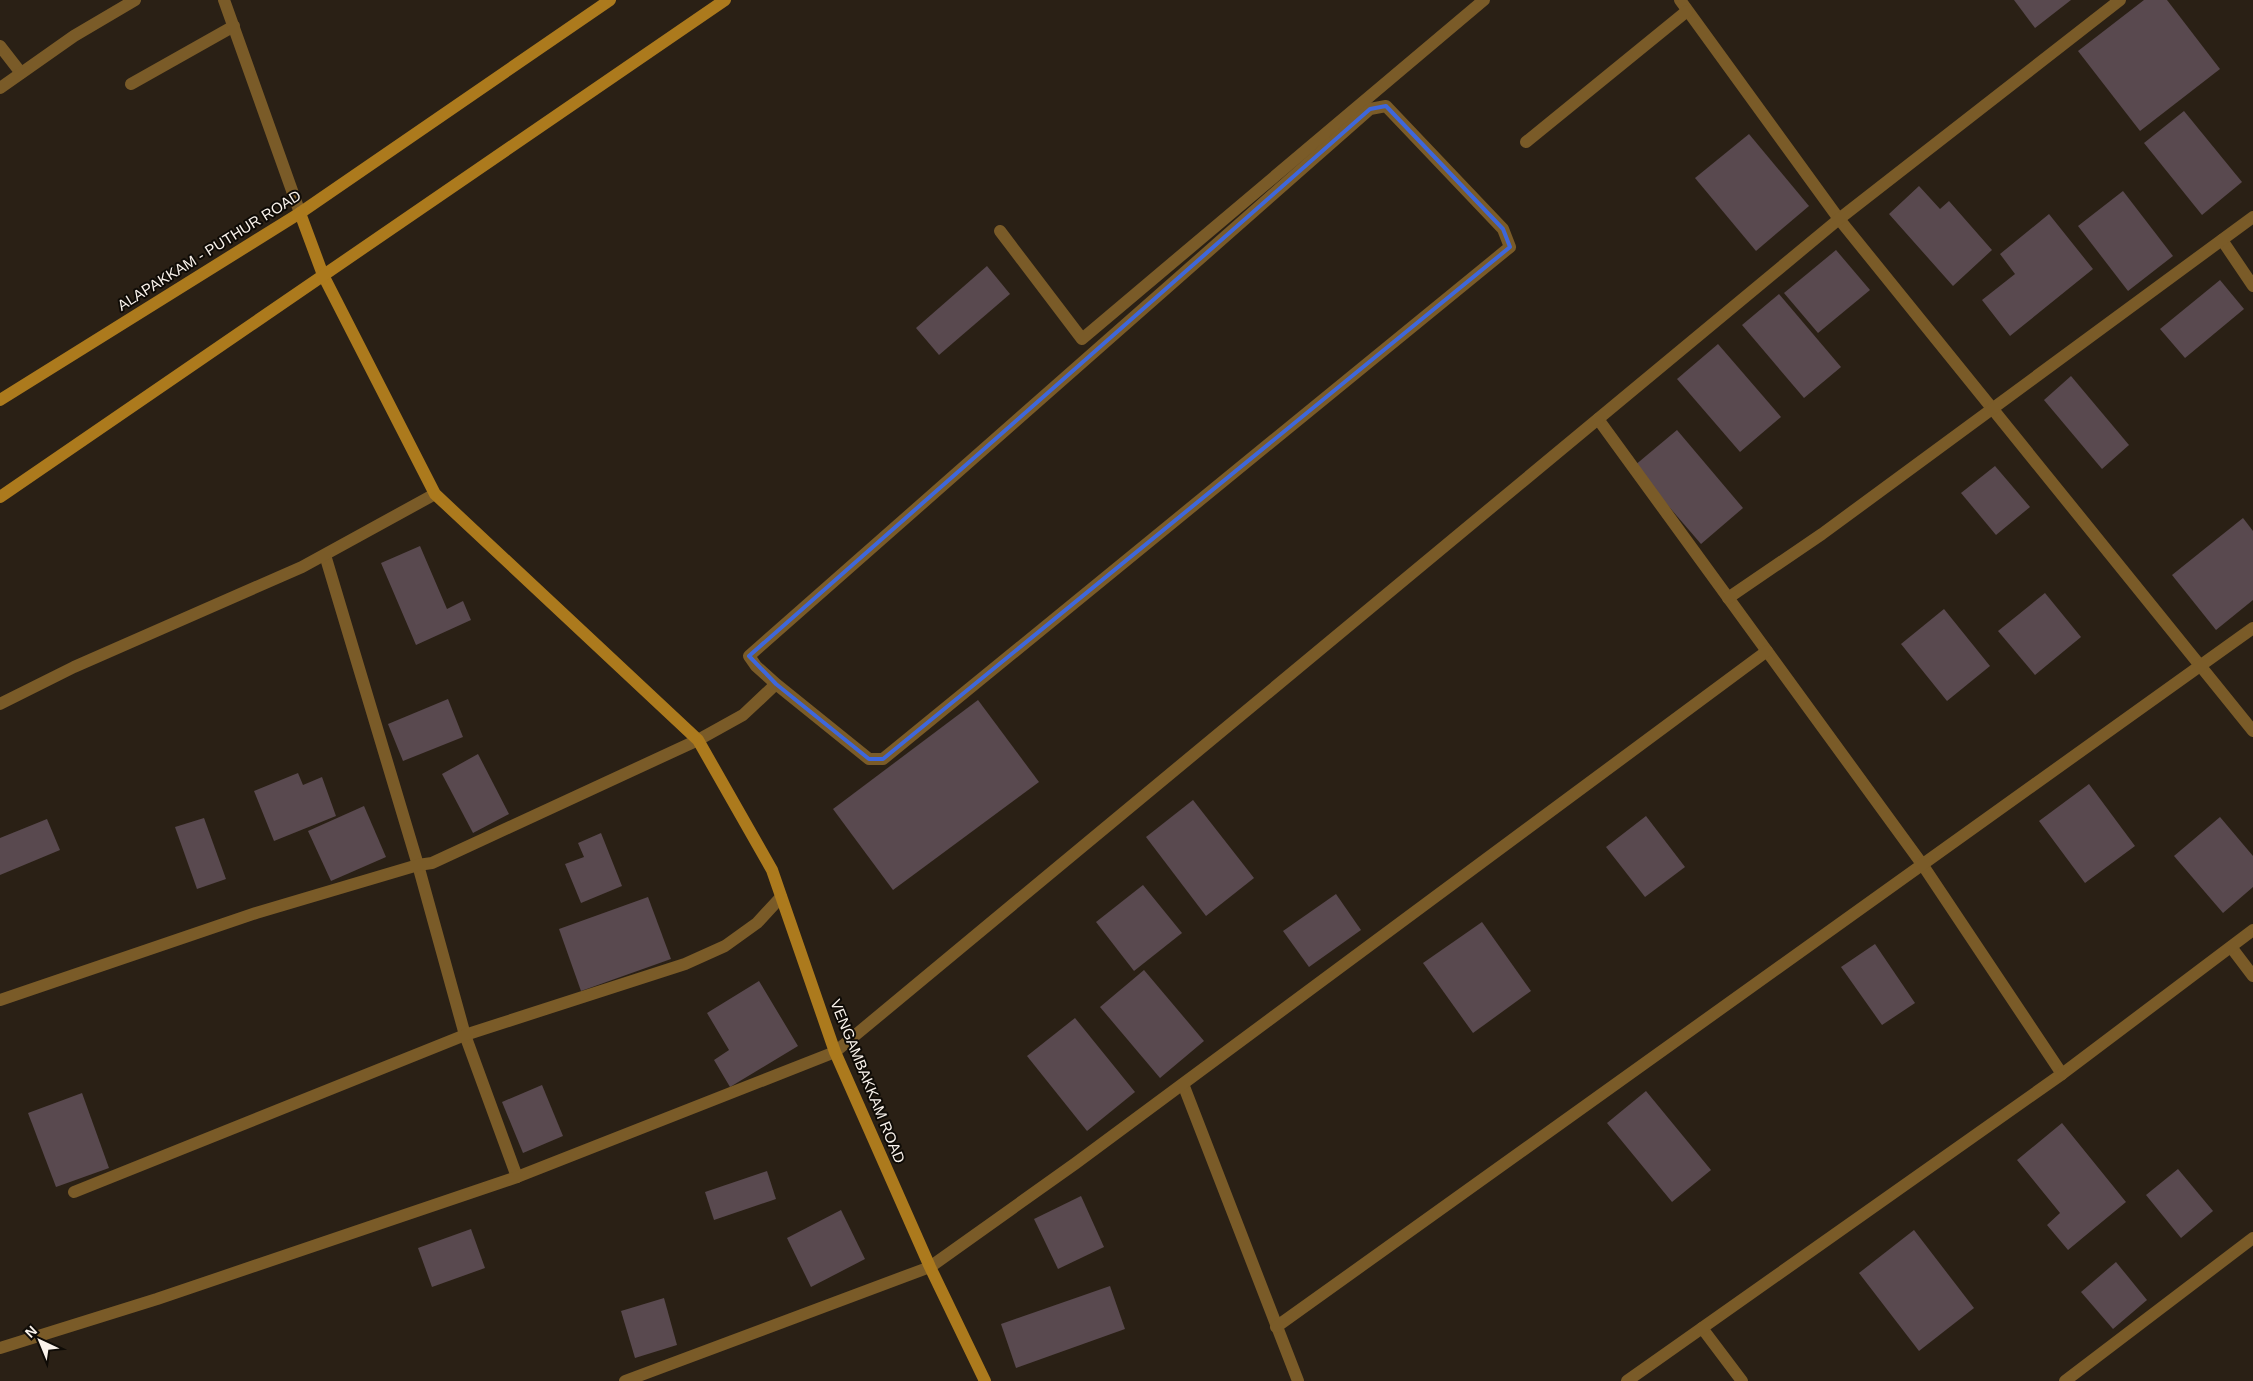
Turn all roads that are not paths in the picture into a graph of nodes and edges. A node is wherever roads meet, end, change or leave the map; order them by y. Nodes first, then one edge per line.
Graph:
1 (135, 0) edge
2 (224, 0) edge
3 (610, 0) edge
4 (725, 0) edge
5 (1484, 0) edge
6 (2120, 0) edge
7 (1684, 5) edge
8 (234, 26) junction
9 (0, 46) edge
10 (22, 73) junction
11 (131, 84) dead end
12 (0, 88) edge
13 (1526, 142) dead end
14 (300, 213) junction
15 (2253, 218) edge
16 (1839, 219) junction
17 (1000, 231) dead end
18 (2222, 240) junction
19 (323, 275) junction
20 (2253, 286) edge
21 (0, 400) edge
22 (1993, 409) junction
23 (1598, 418) junction
24 (435, 494) junction
25 (0, 497) edge
26 (325, 555) junction
27 (1728, 598) junction
28 (2253, 628) edge
29 (1767, 652) junction
30 (2199, 664) junction
31 (776, 684) junction
32 (0, 704) edge
33 (2253, 731) edge
34 (698, 740) junction
35 (1922, 864) junction
36 (418, 865) junction
37 (781, 897) junction
38 (2253, 930) edge
39 (2231, 947) junction
40 (2253, 976) edge
41 (0, 1000) edge
42 (465, 1035) junction
43 (835, 1052) junction
44 (2062, 1074) junction
45 (1183, 1084) junction
46 (517, 1176) junction
47 (74, 1192) dead end
48 (2253, 1238) edge
49 (930, 1267) junction
50 (1276, 1327) junction
51 (1702, 1328) junction
52 (0, 1348) edge
53 (625, 1381) edge
54 (985, 1381) edge
55 (1298, 1381) edge
56 (1627, 1381) edge
57 (1742, 1381) edge
58 (2065, 1381) edge

1 - 10 street
2 - 8 street
3 - 14 main road, ALAPAKKAM - PUTHUR ROAD
4 - 19 main road
5 - 17 street
6 - 16 street
7 - 13 street
7 - 16 street
8 - 11 street
8 - 14 street
9 - 10 street
10 - 12 street
14 - 19 main road, VENGAMBAKKAM ROAD
14 - 21 main road, ALAPAKKAM - PUTHUR ROAD
15 - 18 street
16 - 22 street
16 - 23 street
18 - 20 street
18 - 22 street
19 - 24 main road, VENGAMBAKKAM ROAD
19 - 25 main road
22 - 27 street
22 - 30 street
23 - 27 street
23 - 43 street
24 - 26 street
24 - 34 main road, VENGAMBAKKAM ROAD
26 - 32 street
26 - 36 street
27 - 29 street
28 - 30 street
29 - 35 street
29 - 45 street
30 - 33 street
30 - 35 street
31 - 31 street
31 - 34 street
34 - 36 street
34 - 37 main road, VENGAMBAKKAM ROAD
35 - 44 street
35 - 50 street
36 - 41 street
36 - 42 street
37 - 42 street
37 - 43 main road, VENGAMBAKKAM ROAD
38 - 39 street
39 - 40 street
39 - 44 street
42 - 46 street
42 - 47 street
43 - 46 street
43 - 49 main road, VENGAMBAKKAM ROAD
44 - 51 street
45 - 49 street
45 - 50 street
46 - 52 street
48 - 58 street
49 - 53 street
49 - 54 main road, VENGAMBAKKAM ROAD
50 - 55 street
51 - 56 street
51 - 57 street

